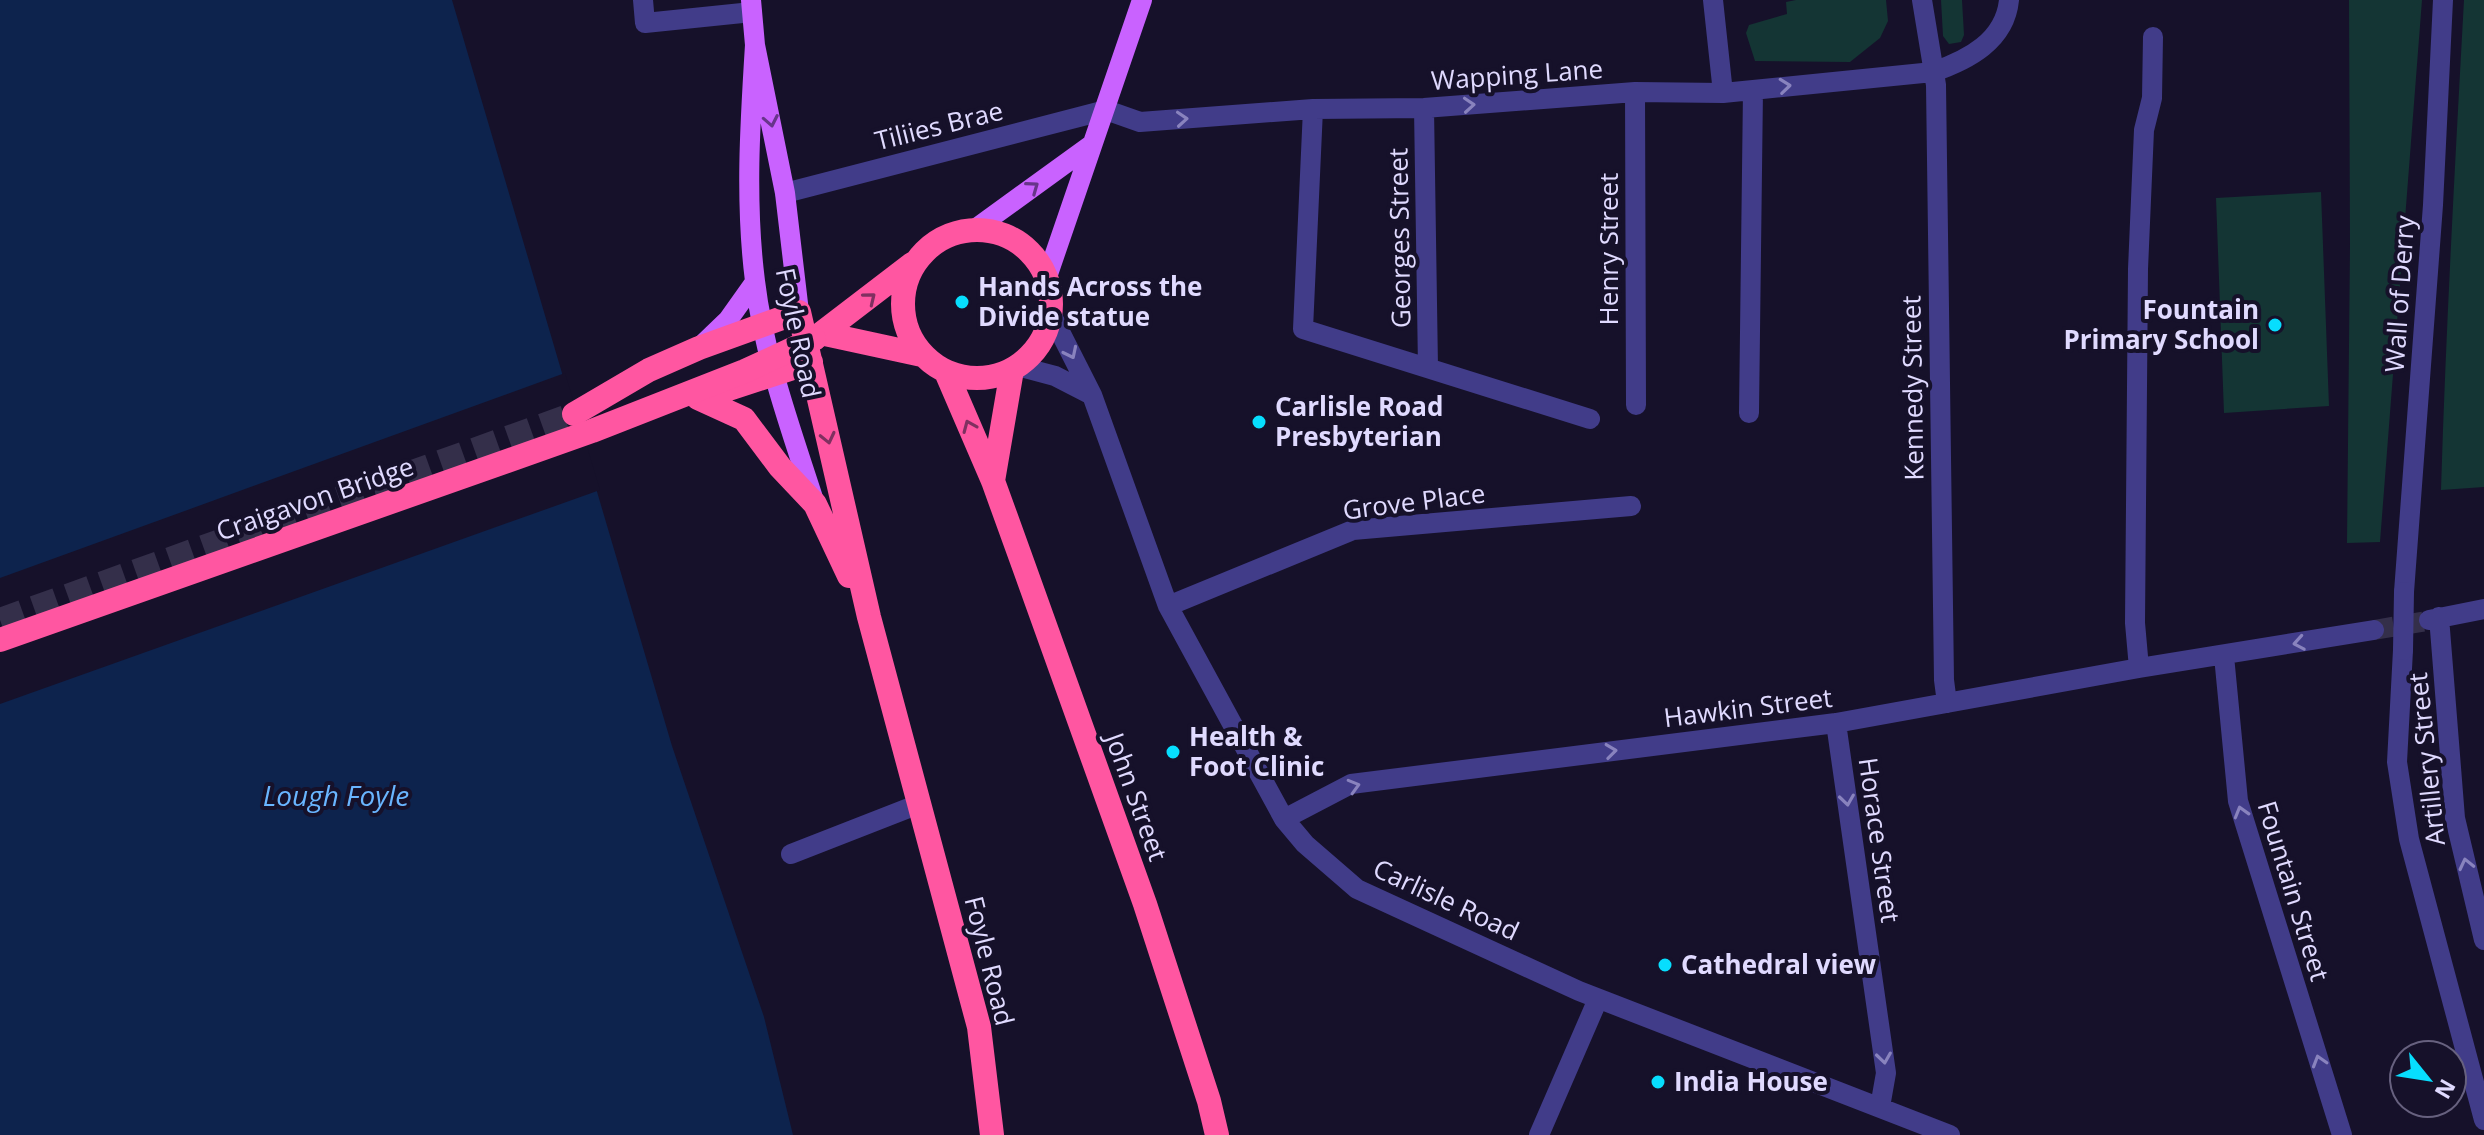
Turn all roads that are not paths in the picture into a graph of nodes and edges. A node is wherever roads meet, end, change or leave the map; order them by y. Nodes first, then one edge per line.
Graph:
1 (643, 0) edge
2 (1142, 0) edge
3 (1713, 0) edge
4 (1922, 0) edge
5 (2009, 0) edge
6 (2443, 0) edge
7 (752, 6) edge
8 (2153, 37) dead end
9 (755, 45) junction
10 (1933, 72) junction
11 (1753, 90) junction
12 (1635, 92) junction
13 (1723, 93) junction
14 (1424, 108) junction
15 (1313, 109) junction
16 (1106, 110) junction
17 (1091, 145) junction
18 (785, 193) junction
19 (975, 229) junction
20 (914, 263) junction
21 (1047, 277) junction
22 (755, 282) junction
23 (799, 312) junction
24 (1050, 312) junction
25 (763, 324) junction
26 (817, 345) junction
27 (699, 348) junction
28 (922, 355) junction
29 (1015, 368) junction
30 (1428, 368) junction
31 (946, 372) junction
32 (775, 375) junction
33 (1092, 395) junction
34 (698, 398) junction
35 (1636, 405) dead end
36 (1749, 413) dead end
37 (1590, 419) dead end
38 (993, 481) junction
39 (815, 504) junction
40 (1631, 506) dead end
41 (1168, 606) junction
42 (2484, 609) edge
43 (869, 617) junction
44 (2374, 630) tunnel mouth
45 (0, 640) edge
46 (2224, 656) junction
47 (2139, 668) junction
48 (1947, 703) junction
49 (1836, 723) junction
50 (919, 804) junction
51 (1284, 819) junction
52 (791, 854) dead end
53 (2484, 940) edge
54 (1598, 999) junction
55 (1880, 1107) junction
56 (2484, 1120) edge
57 (992, 1135) edge
58 (1217, 1135) edge
59 (1539, 1135) edge
60 (1950, 1135) edge
61 (2342, 1135) edge

1 - 7 street
2 - 16 main road
3 - 13 street
4 - 10 street, Kennedy Street
5 - 10 street, Wapping Lane
6 - 56 street, Wall of Derry, bridge
7 - 9 main road, Foyle Road
8 - 47 street
9 -> 18 main road, Foyle Road
9 - 22 main road, Foyle Road
11 -> 10 street, Wapping Lane
10 - 48 street, Kennedy Street
11 - 13 street, Wapping Lane
11 - 36 street
12 - 13 street, Wapping Lane
14 -> 12 street, Wapping Lane
12 - 35 street, Henry Street
14 - 15 street, Wapping Lane
14 - 30 street, Georges Street
16 -> 15 street, Wapping Lane
15 - 30 street
16 - 17 main road
16 - 18 street, Tiliies Brae
19 -> 17 main road
17 - 21 main road
18 - 23 main road, Foyle Road
19 - 20 highway
19 - 21 highway
26 -> 20 highway, Craigavon Bridge
20 - 28 highway
21 - 24 highway
22 - 25 main road, Foyle Road
22 - 27 main road
23 - 25 highway, Craigavon Bridge
23 - 26 highway, Foyle Road
24 - 29 highway
24 -> 33 street, Carlisle Road
25 - 27 highway, Craigavon Bridge
25 - 32 main road, Foyle Road
26 - 28 highway
26 - 32 highway, Craigavon Bridge
26 -> 43 highway, Foyle Road
26 - 45 highway, Craigavon Bridge, bridge
27 - 34 highway, Craigavon Bridge
28 - 31 highway
29 - 31 highway
29 - 33 street
29 - 38 highway, John Street
30 - 37 street
38 -> 31 highway, John Street
32 - 34 highway, Craigavon Bridge
32 - 39 main road, Foyle Road
33 - 41 street, Carlisle Road
34 - 39 highway
38 - 58 highway, John Street
39 - 43 highway, Foyle Road
40 - 41 street, Grove Place
41 - 51 street, Carlisle Road
53 -> 42 street, Artillery Street
43 - 50 highway, Foyle Road
44 -> 46 street, Hawkin Street
46 - 47 street, Hawkin Street
61 -> 46 street, Fountain Street
47 - 48 street, Hawkin Street
48 - 49 street, Hawkin Street
51 -> 49 street, Hawkin Street
49 -> 55 street, Horace Street
50 - 52 street
50 - 57 highway, Foyle Road
51 - 54 street, Carlisle Road
54 - 55 street, Carlisle Road
54 - 59 street
55 - 60 street, Carlisle Road

